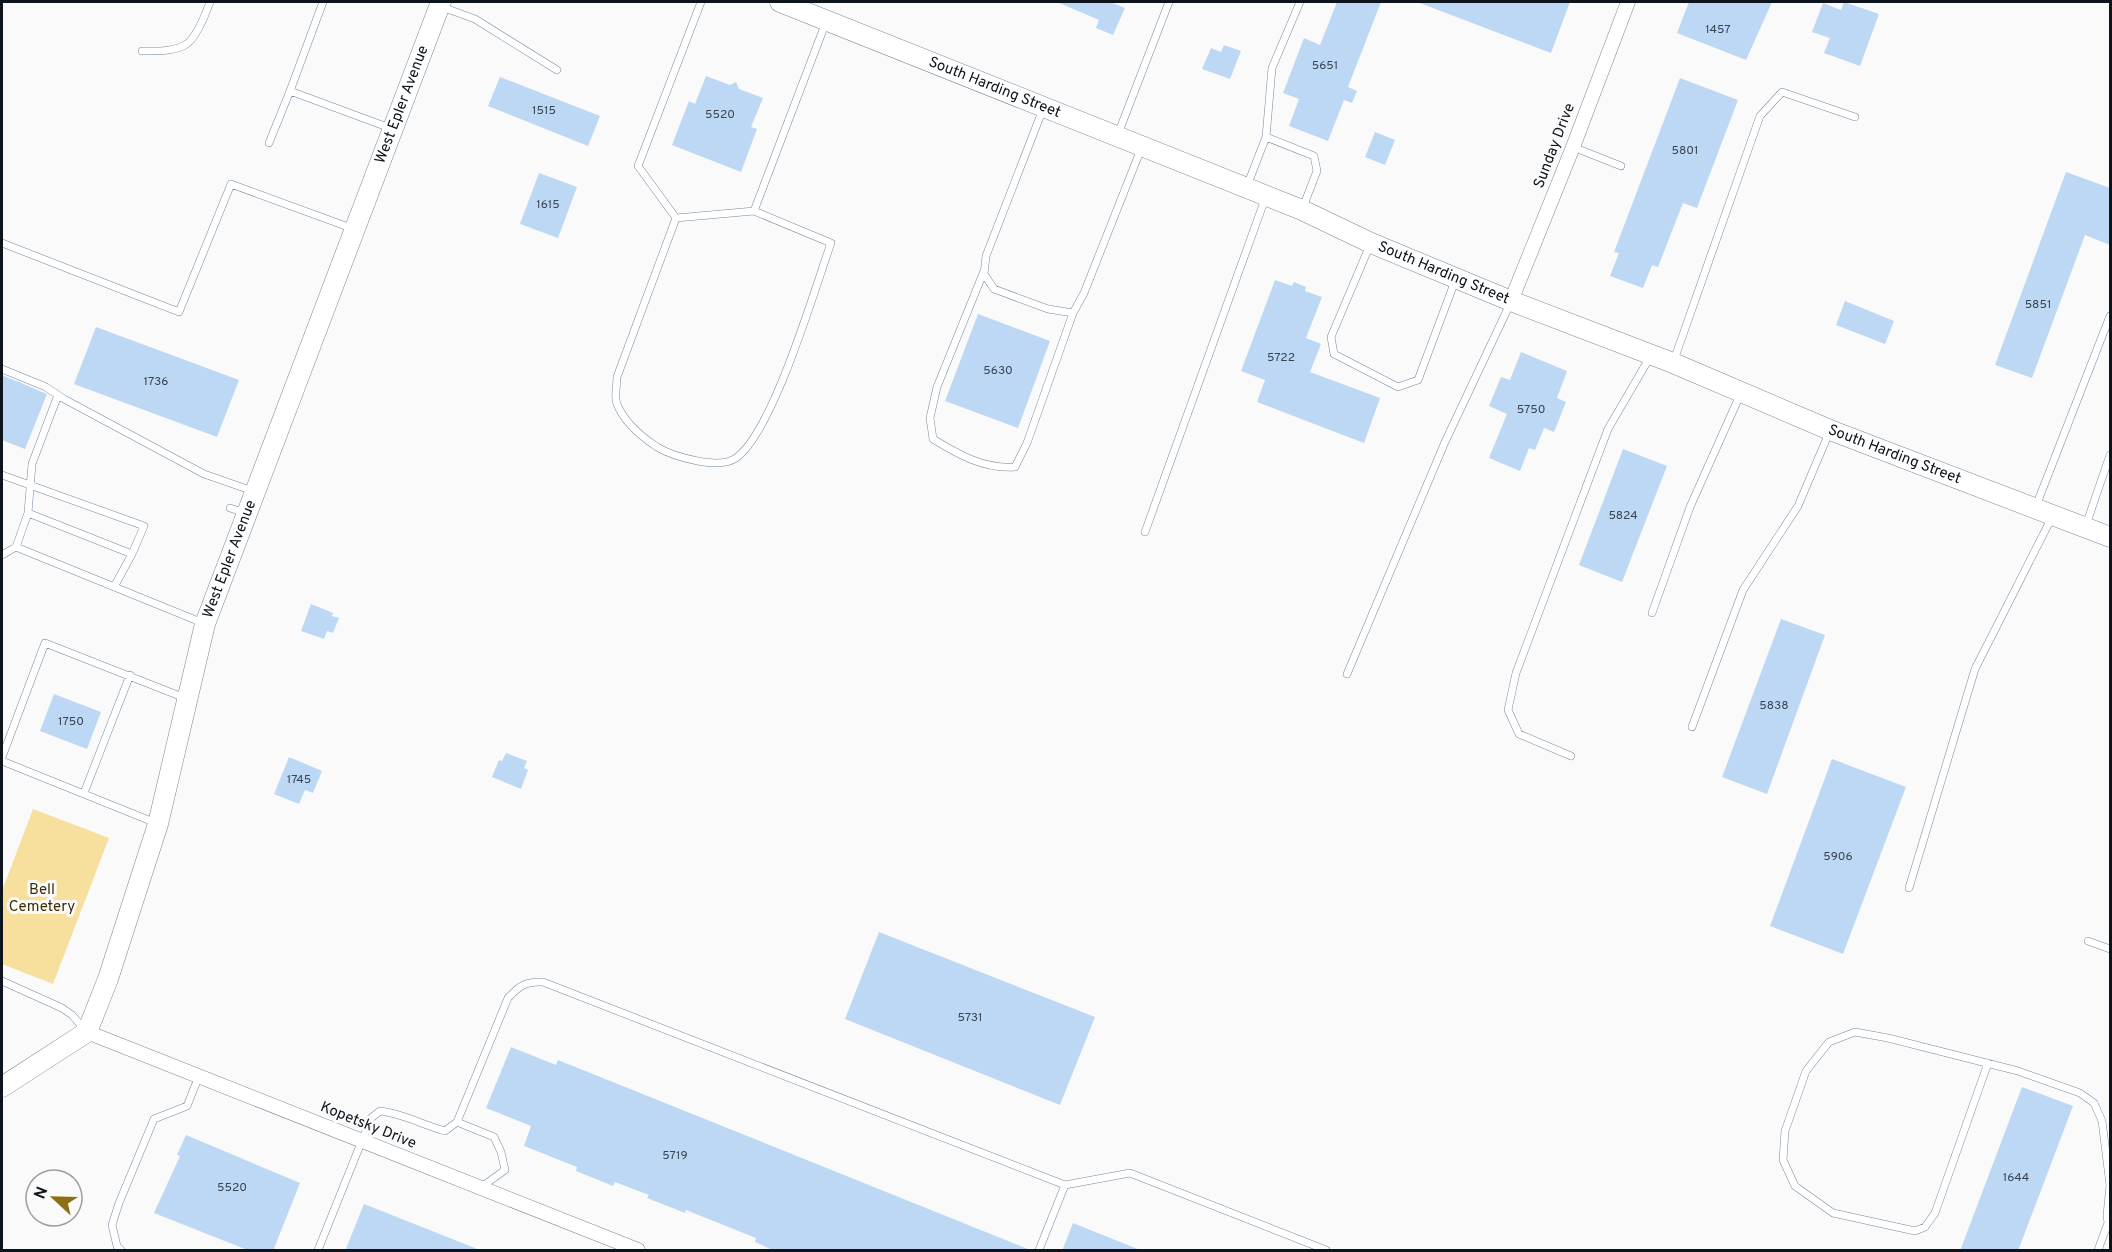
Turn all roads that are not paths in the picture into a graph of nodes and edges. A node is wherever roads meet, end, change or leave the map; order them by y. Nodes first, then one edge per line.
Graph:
1 (210, 2) edge
2 (323, 2) edge
3 (701, 2) edge
4 (780, 2) edge
5 (1169, 2) edge
6 (1300, 2) edge
7 (1628, 2) edge
8 (440, 4) edge
9 (827, 20) junction
10 (142, 51) dead end
11 (557, 70) dead end
12 (290, 91) junction
13 (1044, 107) junction
14 (1855, 117) dead end
15 (393, 129) junction
16 (1117, 136) junction
17 (1266, 137) junction
18 (269, 143) dead end
19 (1142, 146) junction
20 (1573, 147) junction
21 (1621, 166) dead end
22 (1246, 188) junction
23 (1266, 196) junction
24 (1302, 210) junction
25 (754, 211) junction
26 (676, 218) junction
27 (355, 229) junction
28 (2, 243) edge
29 (1371, 243) junction
30 (984, 268) junction
31 (1456, 279) junction
32 (1511, 301) junction
33 (1073, 313) junction
34 (2110, 316) edge
35 (1652, 354) junction
36 (1673, 363) junction
37 (2, 369) edge
38 (1741, 392) junction
39 (58, 395) junction
40 (1830, 430) junction
41 (2110, 455) edge
42 (2, 475) edge
43 (29, 484) junction
44 (256, 492) junction
45 (2044, 512) junction
46 (28, 513) junction
47 (2085, 528) junction
48 (1145, 532) dead end
49 (2110, 537) edge
50 (16, 547) junction
51 (132, 554) junction
52 (2, 555) edge
53 (114, 587) junction
54 (1652, 613) dead end
55 (205, 624) junction
56 (1347, 674) dead end
57 (129, 675) junction
58 (187, 699) junction
59 (1692, 727) dead end
60 (1571, 756) dead end
61 (2, 759) edge
62 (84, 794) junction
63 (158, 824) junction
64 (1909, 888) dead end
65 (2088, 941) dead end
66 (2110, 949) edge
67 (2, 981) edge
68 (87, 1032) junction
69 (1988, 1063) junction
70 (199, 1076) junction
71 (2, 1087) edge
72 (457, 1122) junction
73 (360, 1140) junction
74 (1065, 1185) junction
75 (480, 1188) junction
76 (2109, 1223) edge
77 (121, 1251) edge
78 (318, 1251) edge
79 (638, 1251) edge
80 (1039, 1251) edge
81 (1326, 1251) edge
82 (2098, 1251) edge

1 - 10 lane
2 - 12 lane
3 - 26 lane
4 - 9 street, South Harding Street
5 - 16 lane
6 - 17 lane
7 - 20 street, Sunday Drive
8 - 11 lane
8 - 15 street, West Epler Avenue
9 - 13 street, South Harding Street
9 - 25 lane
12 - 15 lane
12 - 18 lane
13 - 16 street, South Harding Street
13 - 30 lane
14 - 36 lane
15 - 27 street, West Epler Avenue
16 - 19 street, South Harding Street
17 - 22 lane
17 - 24 lane
19 - 22 street, South Harding Street
19 - 33 lane
20 - 21 lane
20 - 32 street, Sunday Drive
22 - 23 street, South Harding Street
23 - 24 street, South Harding Street
23 - 48 lane
24 - 29 street, South Harding Street
25 - 26 lane
25 - 26 lane
27 - 28 lane
27 - 44 street, West Epler Avenue
29 - 31 street, South Harding Street
29 - 31 lane
30 - 33 lane
30 - 33 lane
31 - 32 street, South Harding Street
32 - 35 street, South Harding Street
32 - 56 lane
34 - 45 lane
35 - 36 street, South Harding Street
35 - 60 lane
36 - 38 street, South Harding Street
37 - 39 lane
38 - 40 street, South Harding Street
38 - 54 lane
39 - 43 lane
39 - 44 lane
40 - 45 street, South Harding Street
40 - 59 lane
41 - 47 lane
42 - 43 lane
43 - 46 lane
43 - 51 lane
44 - 55 street, West Epler Avenue
45 - 47 street, South Harding Street
45 - 64 lane
46 - 50 lane
46 - 51 lane
47 - 49 street, South Harding Street
50 - 52 lane
50 - 53 lane
51 - 53 lane
53 - 55 lane
55 - 58 street, West Epler Avenue
57 - 58 lane
57 - 61 lane
57 - 62 lane
58 - 63 street, West Epler Avenue
61 - 62 lane
62 - 63 lane
63 - 68 street, West Epler Avenue
65 - 66 lane
67 - 68 lane
68 - 70 street, Kopetsky Drive
68 - 71 street
69 - 69 lane
69 - 76 lane
70 - 73 street, Kopetsky Drive
70 - 77 lane
72 - 73 lane
72 - 74 lane
72 - 75 lane
73 - 75 street, Kopetsky Drive
73 - 78 lane
74 - 80 lane
74 - 81 lane
75 - 79 street, Kopetsky Drive
76 - 82 lane

